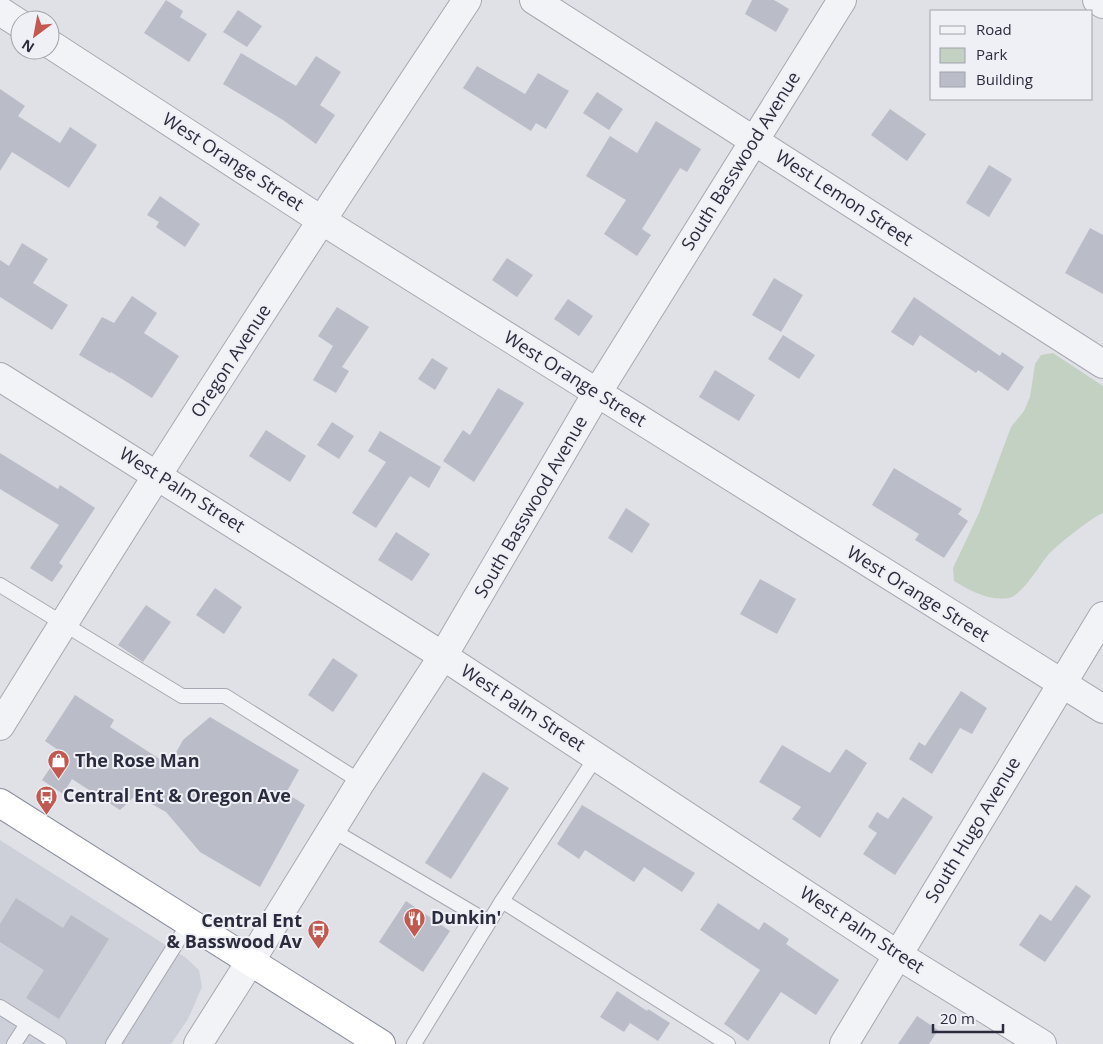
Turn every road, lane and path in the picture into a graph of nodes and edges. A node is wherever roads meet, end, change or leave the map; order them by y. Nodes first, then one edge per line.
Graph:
1 (468, 0) edge
2 (534, 0) edge
3 (842, 0) edge
4 (1097, 0) edge
5 (1103, 4) edge
6 (60, 50) edge
7 (754, 140) junction
8 (321, 220) junction
9 (1103, 364) edge
10 (0, 377) edge
11 (597, 393) junction
12 (158, 475) junction
13 (0, 585) edge
14 (1103, 616) edge
15 (62, 624) junction
16 (443, 656) junction
17 (1061, 683) junction
18 (1103, 710) edge
19 (0, 726) edge
20 (596, 757) junction
21 (361, 782) junction
22 (0, 802) edge
23 (332, 830) junction
24 (502, 901) junction
25 (488, 922) junction
26 (189, 923) junction
27 (898, 955) junction
28 (250, 962) junction
29 (0, 1007) edge
30 (26, 1024) junction
31 (207, 1041) edge
32 (14, 1044) edge
33 (59, 1044) edge
34 (113, 1044) edge
35 (381, 1044) edge
36 (414, 1044) edge
37 (728, 1044) edge
38 (844, 1044) edge
39 (1042, 1044) edge

1 - 8 street, Oregon Avenue
2 - 7 street, West Lemon Street
3 - 7 street, South Basswood Avenue
4 - 5 street
6 - 8 street, West Orange Street
7 - 9 street, West Lemon Street
7 - 11 street, South Basswood Avenue
8 - 11 street, West Orange Street
8 - 12 street, Oregon Avenue
10 - 12 street, West Palm Street
11 - 16 street, South Basswood Avenue
11 - 17 street, West Orange Street
12 - 15 street, Oregon Avenue
12 - 16 street, West Palm Street
13 - 15 lane
14 - 17 street, South Hugo Avenue
15 - 19 street, Oregon Avenue
15 - 21 lane
16 - 20 street, West Palm Street
16 - 21 street, South Basswood Avenue
17 - 18 street, West Orange Street
17 - 27 street, South Hugo Avenue
20 - 24 lane
20 - 27 street, West Palm Street
21 - 23 street, South Basswood Avenue
22 - 26 highway
23 - 25 lane
23 - 28 street, South Basswood Avenue
24 - 25 lane
24 - 37 lane
25 - 36 lane
26 - 28 highway
26 - 34 lane
27 - 38 street, South Hugo Avenue
27 - 39 street, West Palm Street
28 - 31 street, South Basswood Avenue
28 - 35 highway
29 - 30 lane
30 - 32 lane
30 - 33 lane

